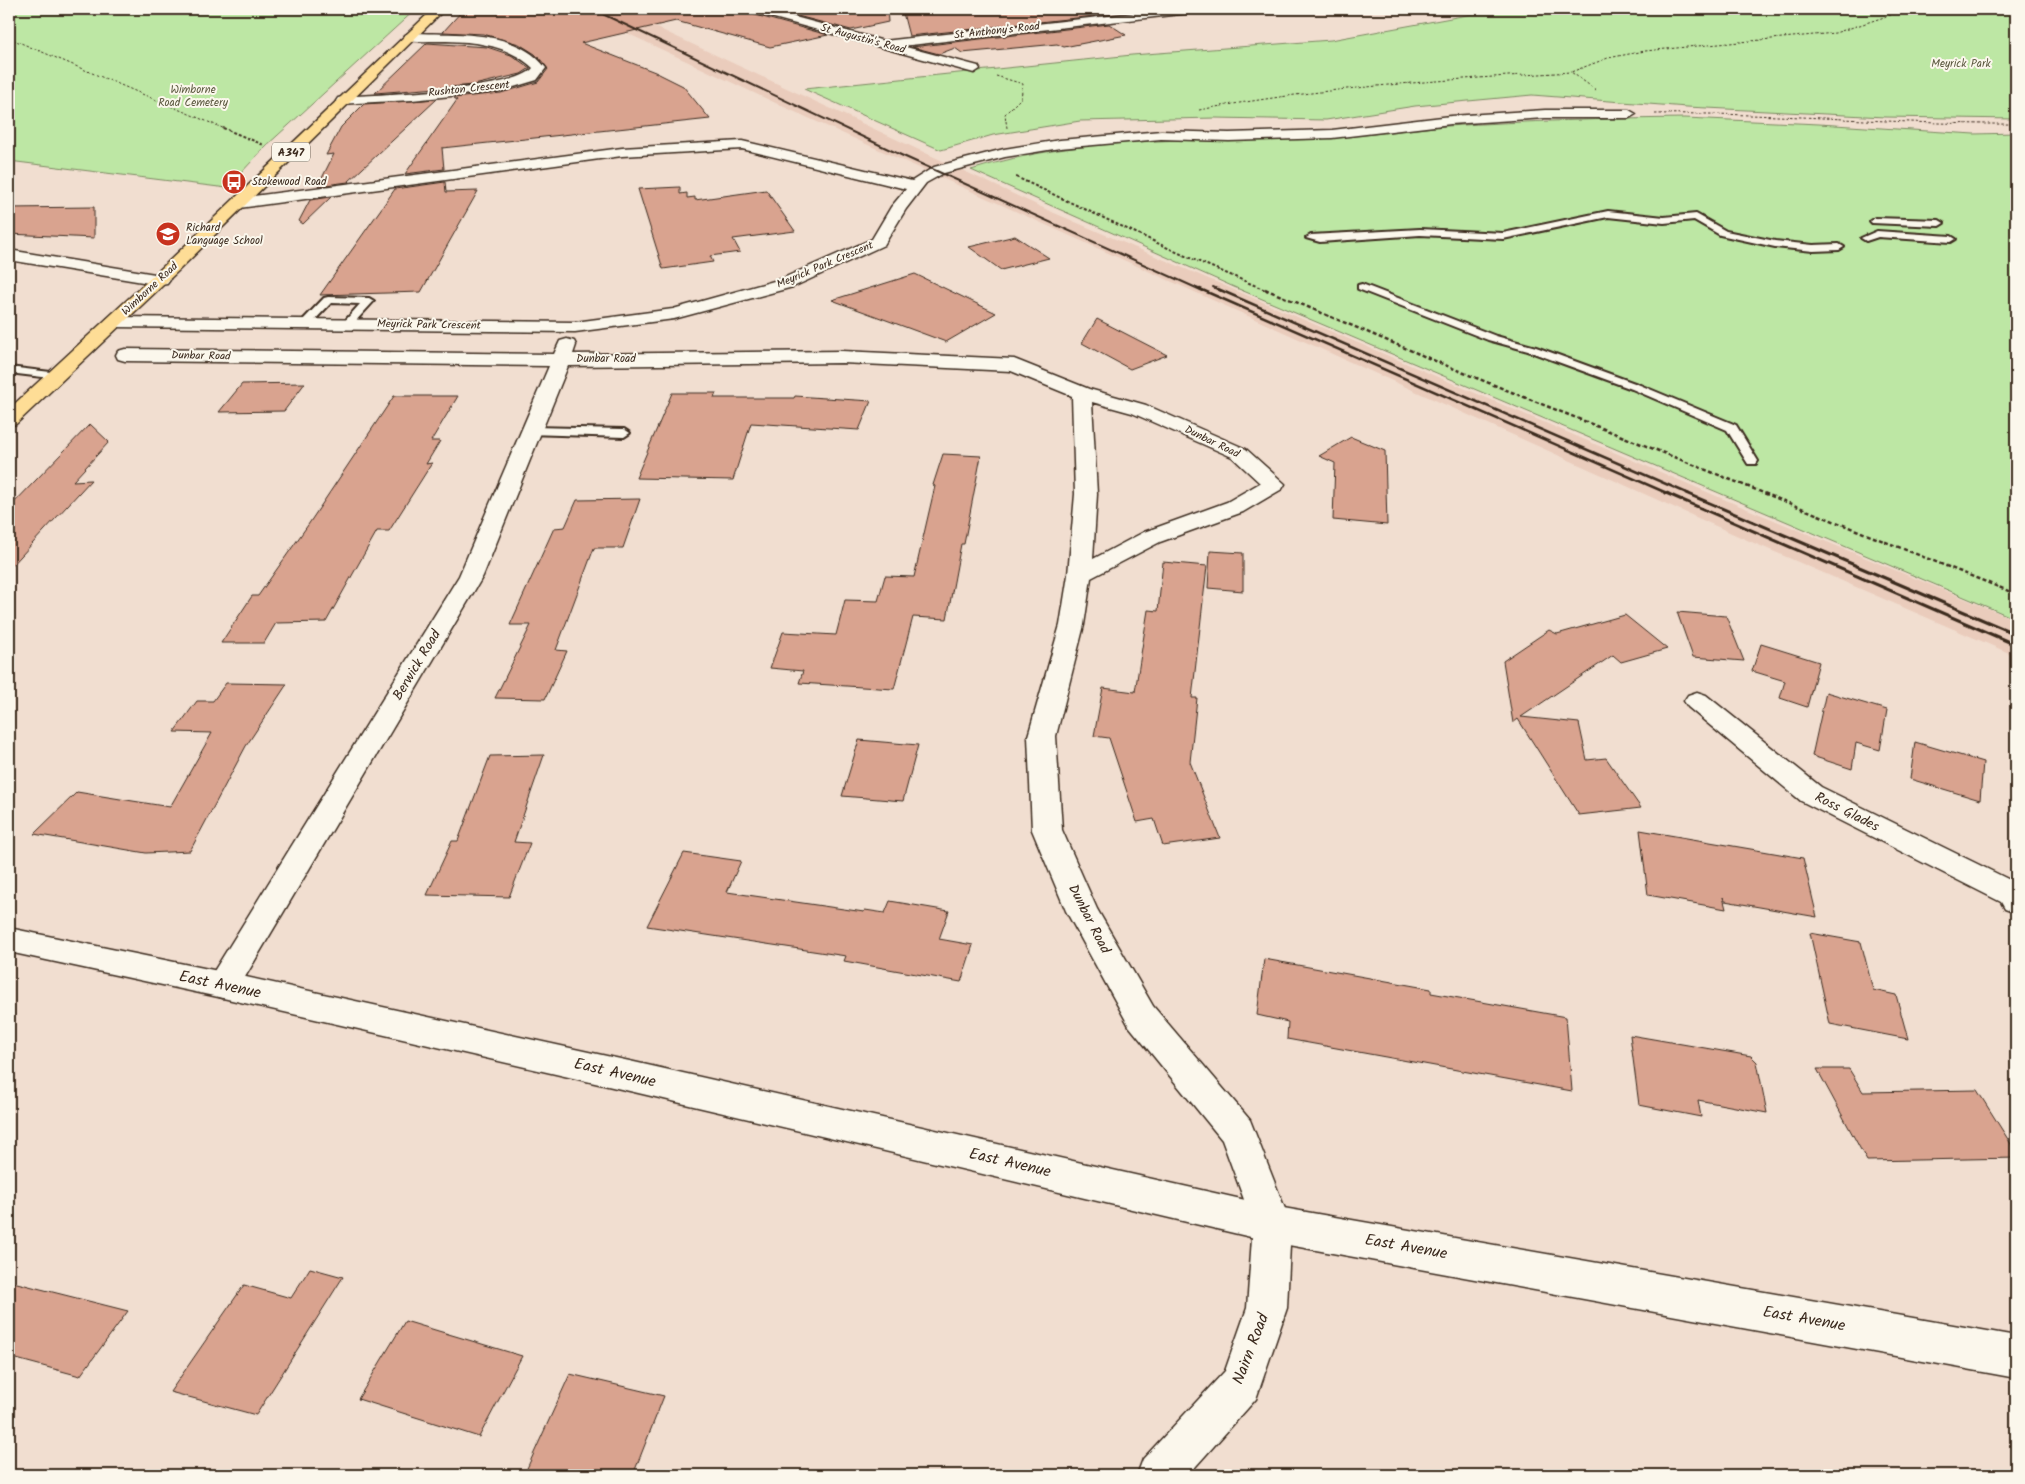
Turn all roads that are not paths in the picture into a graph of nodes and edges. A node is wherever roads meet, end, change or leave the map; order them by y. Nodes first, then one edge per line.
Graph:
1 (439, 9) edge
2 (752, 9) edge
3 (1198, 9) edge
4 (409, 38) junction
5 (886, 44) junction
6 (974, 69) road end
7 (344, 101) junction
8 (1629, 114) road end
9 (916, 187) junction
10 (239, 203) junction
11 (1874, 221) dead end
12 (1939, 223) dead end
13 (1311, 238) dead end
14 (1866, 238) dead end
15 (1951, 239) dead end
16 (1839, 247) dead end
17 (9, 254) edge
18 (162, 280) junction
19 (1362, 287) dead end
20 (114, 322) junction
21 (306, 323) junction
22 (348, 323) junction
23 (575, 327) junction
24 (125, 355) dead end
25 (560, 360) junction
26 (9, 370) edge
27 (59, 376) junction
28 (1082, 393) junction
29 (9, 420) edge
30 (532, 431) junction
31 (624, 433) dead end
32 (1752, 461) dead end
33 (1080, 575) junction
34 (1697, 701) dead end
35 (2015, 898) edge
36 (9, 940) edge
37 (223, 985) junction
38 (1272, 1224) junction
39 (2016, 1357) edge
40 (1159, 1475) edge

1 - 4 main road, Wimborne Road / A347
2 - 5 street, St Augustin's Road
3 - 5 street, St Anthony's Road
4 - 7 main road, Wimborne Road / A347
4 - 7 street, Rushton Crescent
5 - 6 street, St Augustin's Road
7 - 10 main road, Wimborne Road / A347
8 - 9 street, Meyrick Park Crescent
9 - 10 street
9 - 23 street, Meyrick Park Crescent
10 - 18 main road, Wimborne Road / A347
11 - 12 lane
13 - 16 lane
14 - 15 lane
17 - 18 street
18 - 20 main road, Wimborne Road / A347
19 - 32 lane
20 - 21 street, Meyrick Park Crescent
20 - 27 main road, Wimborne Road / A347
21 - 22 street, Meyrick Park Crescent
21 - 22 lane
22 - 23 street, Meyrick Park Crescent
23 - 25 street, Berwick Road
24 - 25 street, Dunbar Road
25 - 28 street, Dunbar Road
25 - 30 street, Berwick Road
26 - 27 lane
27 - 29 main road, Wimborne Road / A347
28 - 33 street, Dunbar Road
28 - 33 street, Dunbar Road
30 - 31 lane
30 - 37 street, Berwick Road
33 - 38 street, Dunbar Road
34 - 35 street, Ross Glades
36 - 37 street, East Avenue
37 - 38 street, East Avenue
38 - 39 street, East Avenue
38 - 40 street, Nairn Road

